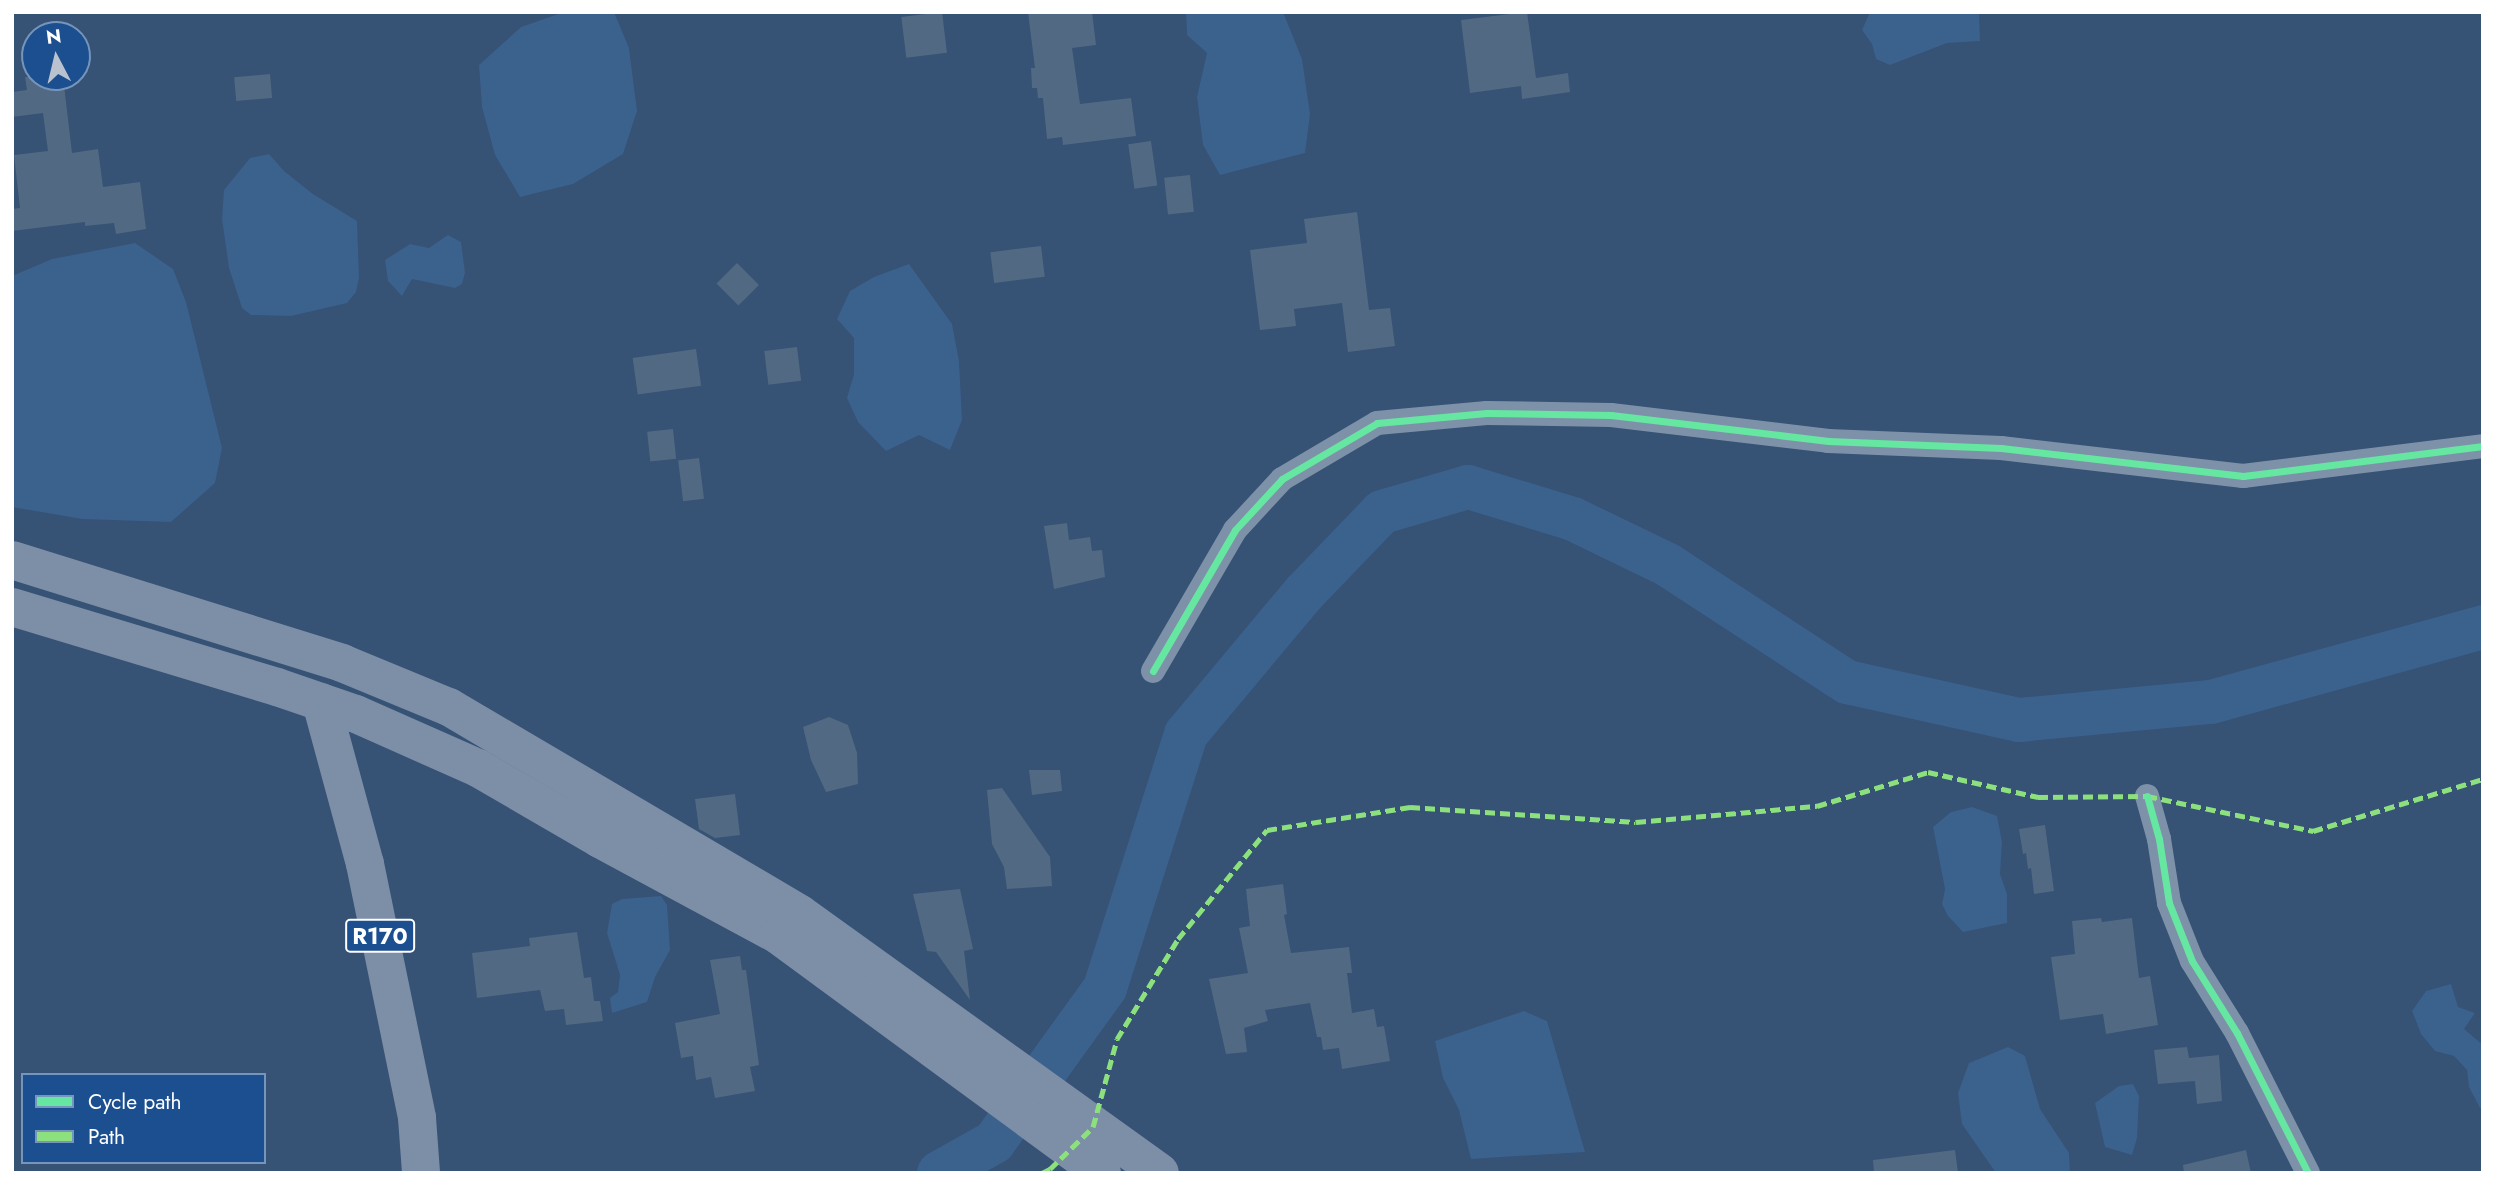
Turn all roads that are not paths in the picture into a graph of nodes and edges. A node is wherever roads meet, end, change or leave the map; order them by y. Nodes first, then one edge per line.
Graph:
1 (2483, 446) edge
2 (12, 560) edge
3 (12, 607) edge
4 (1153, 671) dead end
5 (321, 702) junction
6 (2147, 796) dead end
7 (930, 1026) junction
8 (1070, 1130) junction
9 (421, 1173) edge
10 (1102, 1173) edge
11 (1160, 1173) edge
12 (2308, 1173) edge

1 - 4 street
2 - 7 main road
3 - 5 main road
5 - 7 main road
5 - 9 main road, R170
6 - 12 street
7 - 8 main road
8 - 10 main road
8 - 11 main road

